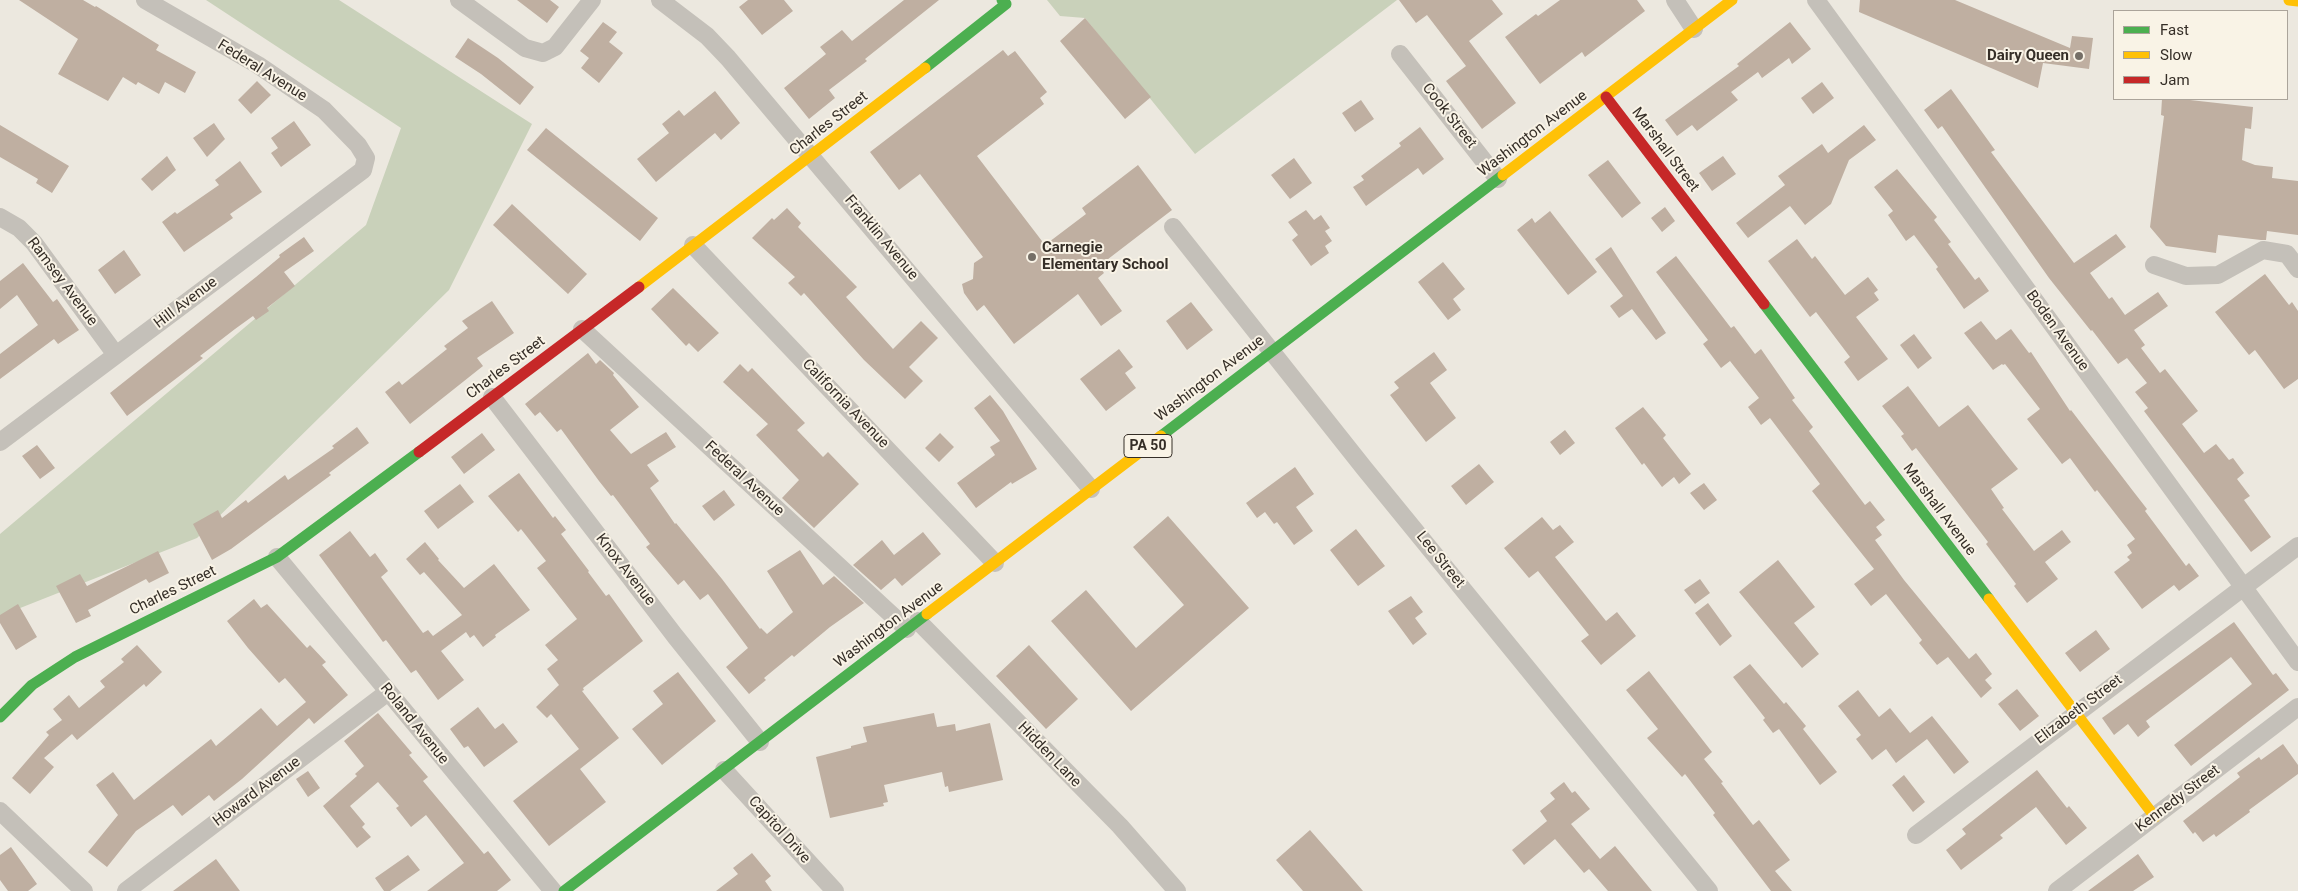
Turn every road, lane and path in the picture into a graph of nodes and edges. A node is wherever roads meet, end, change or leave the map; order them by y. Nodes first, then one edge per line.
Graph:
1 (145, 0) edge
2 (459, 0) edge
3 (592, 0) edge
4 (660, 0) edge
5 (1675, 0) edge
6 (1732, 0) edge
7 (1816, 0) edge
8 (2288, 0) edge
9 (2298, 1) edge
10 (1004, 2) edge
11 (1694, 29) junction
12 (1400, 54) dead end
13 (1606, 97) junction
14 (812, 156) junction
15 (366, 158) joint
16 (1498, 179) junction
17 (0, 216) edge
18 (1700, 221) joint
19 (1173, 227) dead end
20 (693, 246) junction
21 (2154, 265) dead end
22 (2298, 269) edge
23 (582, 329) junction
24 (1272, 351) junction
25 (116, 355) junction
26 (492, 397) junction
27 (0, 442) edge
28 (1091, 489) junction
29 (2298, 546) edge
30 (277, 557) junction
31 (995, 563) junction
32 (2243, 586) junction
33 (912, 625) junction
34 (2298, 662) edge
35 (388, 692) junction
36 (2298, 707) edge
37 (2075, 714) junction
38 (0, 717) edge
39 (760, 742) junction
40 (724, 770) junction
41 (0, 811) edge
42 (2155, 817) junction
43 (1916, 835) dead end
44 (80, 890) edge
45 (126, 891) edge
46 (553, 891) edge
47 (564, 891) edge
48 (835, 891) edge
49 (1177, 891) edge
50 (1709, 891) edge
51 (2057, 891) edge

1 - 15 street, Federal Avenue
2 - 3 street
4 - 14 street, Franklin Avenue
5 - 11 street
6 - 11 street, Washington Avenue / PA 50
7 - 32 street, Boden Avenue
8 - 9 street
10 - 14 street, Charles Street
11 - 13 street, Washington Avenue / PA 50
12 - 16 street, Cook Street
13 - 16 street, Washington Avenue / PA 50
13 - 18 street, Marshall Street
14 - 20 street, Charles Street
14 - 28 street, Franklin Avenue
15 - 25 street, Hill Avenue
16 - 24 street, Washington Avenue / PA 50
17 - 25 street, Ramsey Avenue
18 - 37 street, Marshall Avenue
19 - 24 street, Lee Street
20 - 23 street, Charles Street
20 - 31 street, California Avenue
21 - 22 street
23 - 26 street, Charles Street
23 - 33 street, Federal Avenue
24 - 28 street, Washington Avenue / PA 50
24 - 50 street, Lee Street
25 - 27 street, Hill Avenue
26 - 30 street, Charles Street
26 - 39 street, Knox Avenue
28 - 31 street, Washington Avenue / PA 50
29 - 32 street, Elizabeth Street
30 - 35 street, Roland Avenue
30 - 38 street, Charles Street
31 - 33 street, Washington Avenue / PA 50
32 - 34 street, Boden Avenue
32 - 37 street, Elizabeth Street
33 - 39 street, Washington Avenue / PA 50
33 - 49 street, Hidden Lane
35 - 45 street, Howard Avenue
35 - 46 street, Roland Avenue
36 - 42 street, Kennedy Street
37 - 42 street, Marshall Avenue
37 - 43 street, Elizabeth Street
39 - 40 street, Washington Avenue / PA 50
40 - 47 street, Washington Avenue / PA 50
40 - 48 street, Capitol Drive
41 - 44 street
42 - 51 street, Kennedy Street

